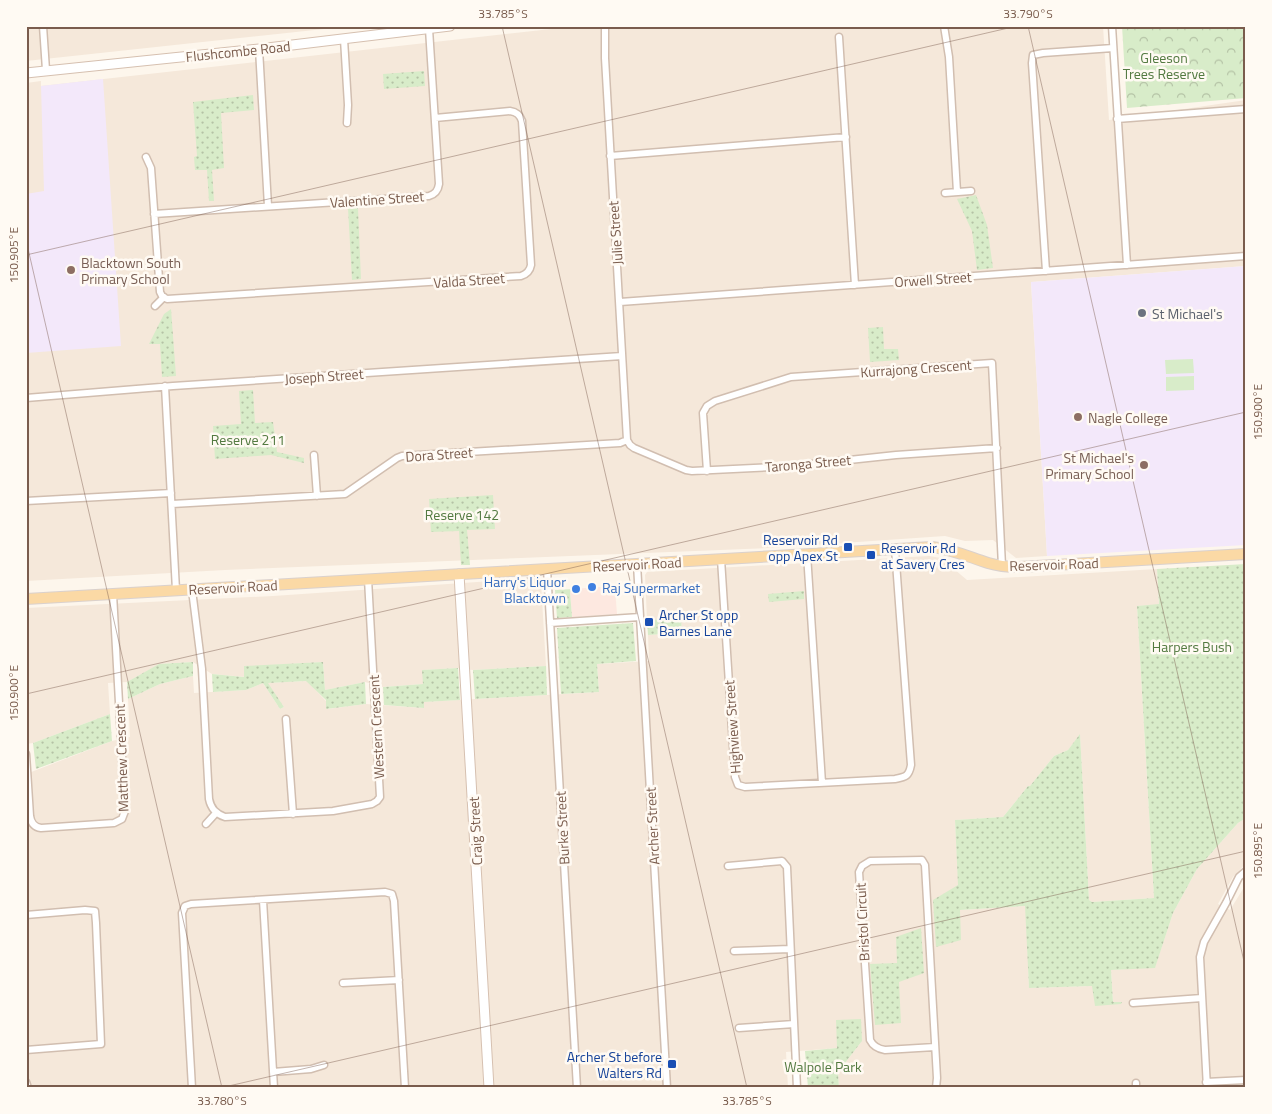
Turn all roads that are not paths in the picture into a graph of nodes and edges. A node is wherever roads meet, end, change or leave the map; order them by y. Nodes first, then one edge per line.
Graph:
1 (43, 26) edge
2 (450, 26) edge
3 (605, 26) edge
4 (944, 26) edge
5 (1112, 26) edge
6 (428, 29) junction
7 (380, 30) edge
8 (839, 37) dead end
9 (344, 39) junction
10 (259, 48) junction
11 (1113, 48) junction
12 (46, 70) junction
13 (26, 73) edge
14 (1246, 109) edge
15 (435, 118) junction
16 (1117, 118) junction
17 (347, 123) dead end
18 (846, 137) junction
19 (610, 156) junction
20 (146, 157) dead end
21 (970, 191) dead end
22 (958, 192) junction
23 (945, 193) dead end
24 (268, 206) junction
25 (154, 214) junction
26 (1246, 256) edge
27 (1127, 265) junction
28 (1046, 271) junction
29 (855, 285) junction
30 (164, 297) junction
31 (620, 302) junction
32 (155, 306) dead end
33 (622, 356) junction
34 (165, 386) junction
35 (26, 398) edge
36 (627, 440) junction
37 (997, 448) junction
38 (314, 455) dead end
39 (707, 470) junction
40 (171, 493) junction
41 (317, 496) junction
42 (26, 501) edge
43 (172, 504) junction
44 (895, 549) junction
45 (807, 554) junction
46 (1246, 554) edge
47 (722, 559) junction
48 (637, 564) junction
49 (1002, 566) junction
50 (547, 569) junction
51 (459, 574) junction
52 (368, 579) junction
53 (176, 590) junction
54 (192, 590) junction
55 (113, 594) junction
56 (26, 599) edge
57 (640, 617) junction
58 (550, 623) junction
59 (286, 719) dead end
60 (26, 754) edge
61 (822, 783) junction
62 (216, 812) junction
63 (293, 814) junction
64 (206, 824) dead end
65 (728, 866) dead end
66 (1246, 871) edge
67 (262, 900) junction
68 (26, 915) edge
69 (790, 949) junction
70 (734, 951) dead end
71 (399, 980) junction
72 (343, 983) dead end
73 (1202, 998) junction
74 (1133, 1003) dead end
75 (794, 1024) junction
76 (739, 1028) dead end
77 (935, 1047) junction
78 (26, 1050) edge
79 (324, 1065) dead end
80 (273, 1072) junction
81 (1246, 1080) edge
82 (26, 1082) edge
83 (1206, 1085) edge
84 (28, 1088) edge
85 (192, 1088) edge
86 (274, 1088) edge
87 (405, 1088) edge
88 (489, 1088) edge
89 (577, 1088) edge
90 (667, 1088) edge
91 (797, 1088) edge
92 (936, 1088) edge

1 - 12 street
2 - 6 street, Flushcombe Road
3 - 19 street, Julie Street
4 - 22 street
5 - 11 street
6 - 7 street, Flushcombe Road
6 - 15 street, Valentine Street
7 - 9 street, Flushcombe Road
8 - 18 street
9 - 10 street, Flushcombe Road
9 - 17 street
10 - 12 street, Flushcombe Road
10 - 24 street
11 - 16 street
11 - 28 street
12 - 13 street, Flushcombe Road
14 - 16 street
15 - 24 street, Valentine Street
15 - 30 street, Valda Street
16 - 27 street
18 - 19 street
18 - 29 street
19 - 31 street, Julie Street
20 - 25 street
21 - 22 street
22 - 23 street
24 - 25 street, Valentine Street
25 - 30 street
26 - 27 street, Orwell Street
27 - 28 street, Orwell Street
28 - 29 street, Orwell Street
29 - 31 street, Orwell Street
30 - 32 street
31 - 33 street, Julie Street
33 - 34 street, Joseph Street
33 - 36 street, Julie Street
34 - 35 street, Joseph Street
34 - 40 street
36 - 39 street, Taronga Street
36 - 41 street, Dora Street
37 - 39 street, Taronga Street
37 - 39 street, Kurrajong Crescent
37 - 49 street, Kurrajong Crescent
38 - 41 street
40 - 42 street
40 - 43 street
41 - 43 street, Dora Street
43 - 53 street
44 - 45 main road, Reservoir Road
44 - 49 main road, Reservoir Road
44 - 61 street, Highview Street
45 - 47 main road, Reservoir Road
45 - 61 street
46 - 49 main road, Reservoir Road
47 - 48 main road, Reservoir Road
47 - 61 street, Highview Street
48 - 50 main road, Reservoir Road
48 - 57 street, Archer Street
50 - 51 main road, Reservoir Road
50 - 58 street, Burke Street
51 - 52 main road, Reservoir Road
51 - 88 street, Craig Street
52 - 54 main road, Reservoir Road
52 - 63 street, Western Crescent
53 - 54 main road, Reservoir Road
53 - 55 main road, Reservoir Road
54 - 62 street
55 - 56 main road, Reservoir Road
55 - 60 street, Matthew Crescent
57 - 58 street
57 - 90 street, Archer Street
58 - 89 street, Burke Street
59 - 63 street
62 - 63 street, Western Crescent
62 - 64 street
65 - 69 street
66 - 73 street
67 - 71 street
67 - 80 street
67 - 85 street
68 - 78 street
69 - 70 street
69 - 75 street
71 - 72 street
71 - 87 street
73 - 74 street
73 - 83 street
75 - 76 street
75 - 91 street
77 - 77 street, Bristol Circuit
77 - 92 street, Bristol Circuit
79 - 80 street
80 - 86 street
81 - 83 street
82 - 84 street

